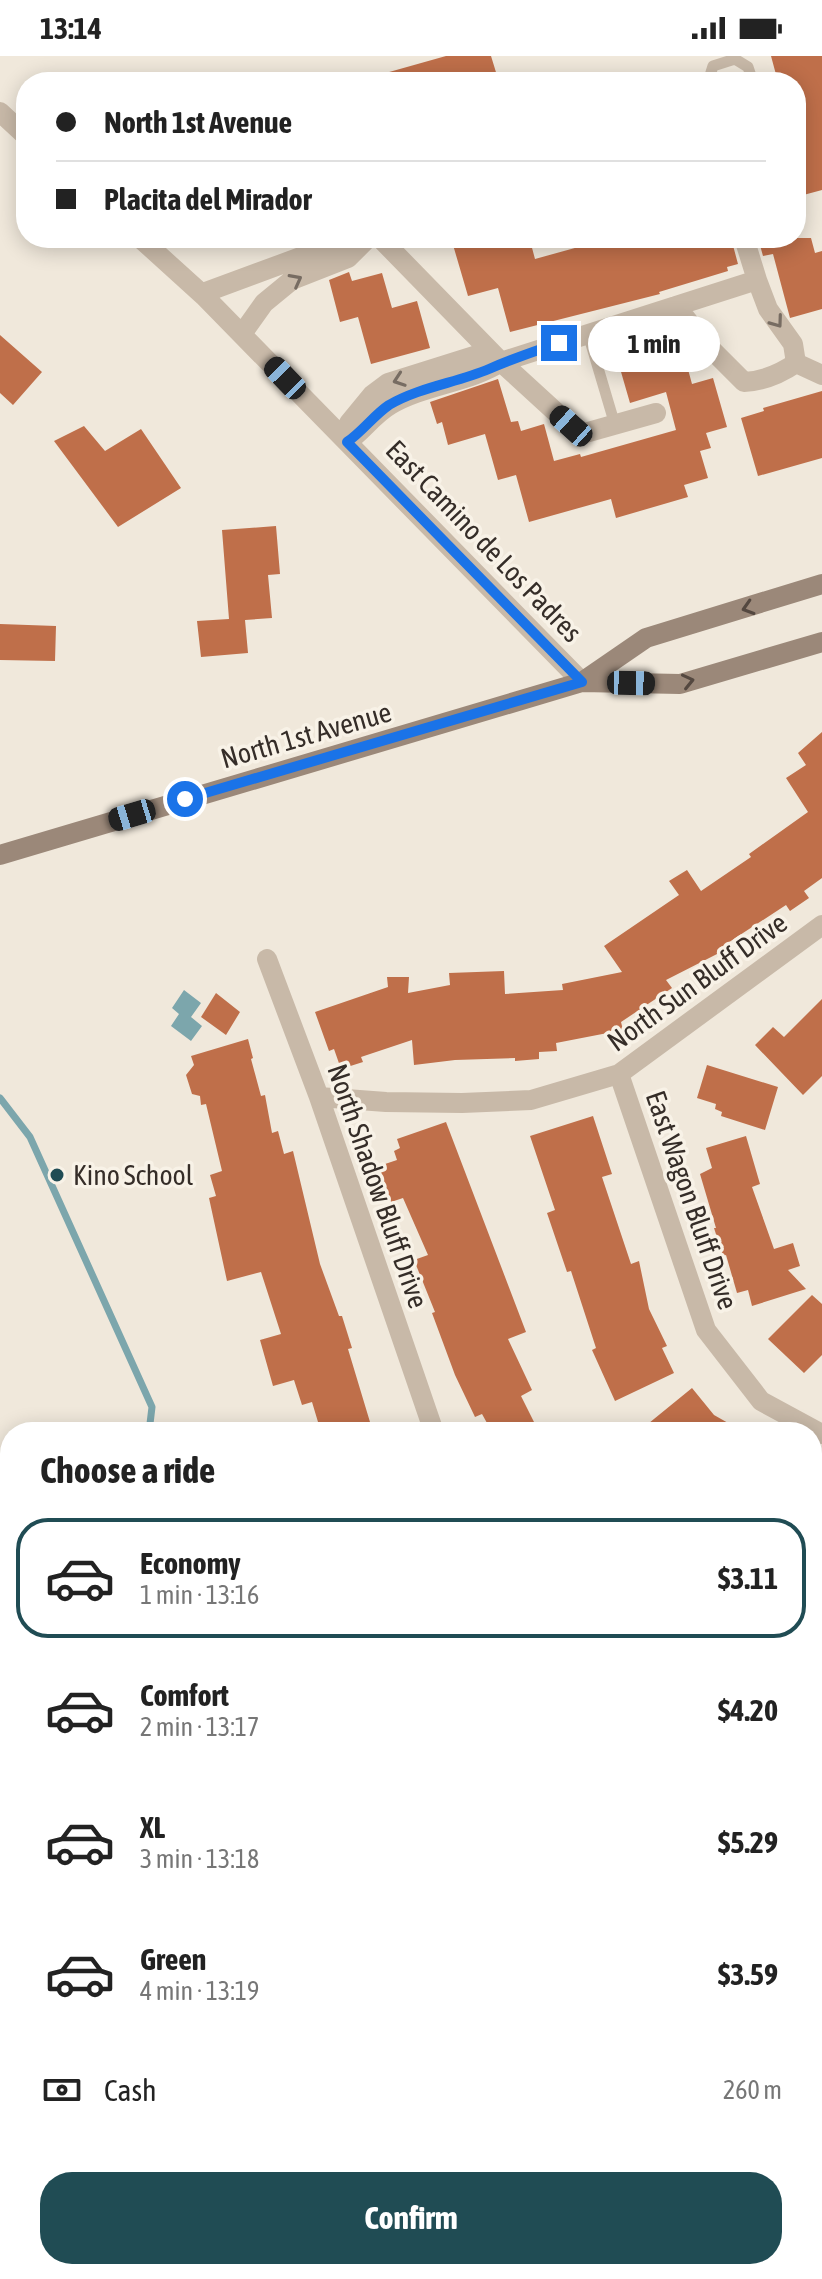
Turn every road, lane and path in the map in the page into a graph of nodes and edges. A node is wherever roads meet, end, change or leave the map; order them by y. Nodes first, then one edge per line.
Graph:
1 (711, 72) edge
2 (750, 72) edge
3 (0, 112) edge
4 (16, 127) edge
5 (151, 248) edge
6 (325, 248) edge
7 (358, 248) edge
8 (390, 248) edge
9 (747, 248) edge
10 (757, 280) junction
11 (204, 296) junction
12 (676, 306) junction
13 (242, 334) junction
14 (588, 334) junction
15 (501, 362) junction
16 (796, 363) junction
17 (822, 375) edge
18 (656, 413) dead end
19 (615, 425) junction
20 (347, 442) junction
21 (822, 584) edge
22 (822, 642) edge
23 (582, 682) junction
24 (0, 855) edge
25 (822, 925) edge
26 (267, 959) dead end
27 (619, 1074) junction
28 (319, 1097) junction
29 (431, 1422) edge
30 (800, 1422) edge

1 - 2 lane
3 - 4 street
5 - 11 street, East Camino de Los Padres
6 - 11 street
13 -> 7 street
8 - 15 street
9 - 10 street
10 - 12 street
10 -> 16 street
11 - 13 street, East Camino de Los Padres
12 - 14 street
12 - 16 street
13 - 20 street, East Camino de Los Padres
14 - 15 street
14 - 19 lane
15 - 19 street
15 - 20 street
16 - 17 street
18 - 19 street
20 - 23 street, East Camino de Los Padres
21 -> 23 main road, North 1st Avenue
23 -> 22 main road, North 1st Avenue
23 - 24 main road, North 1st Avenue
25 - 27 street, North Sun Bluff Drive
26 - 28 street, North Shadow Bluff Drive
27 - 28 street, North Sun Bluff Drive
27 - 30 street, East Wagon Bluff Drive
28 - 29 street, North Shadow Bluff Drive

